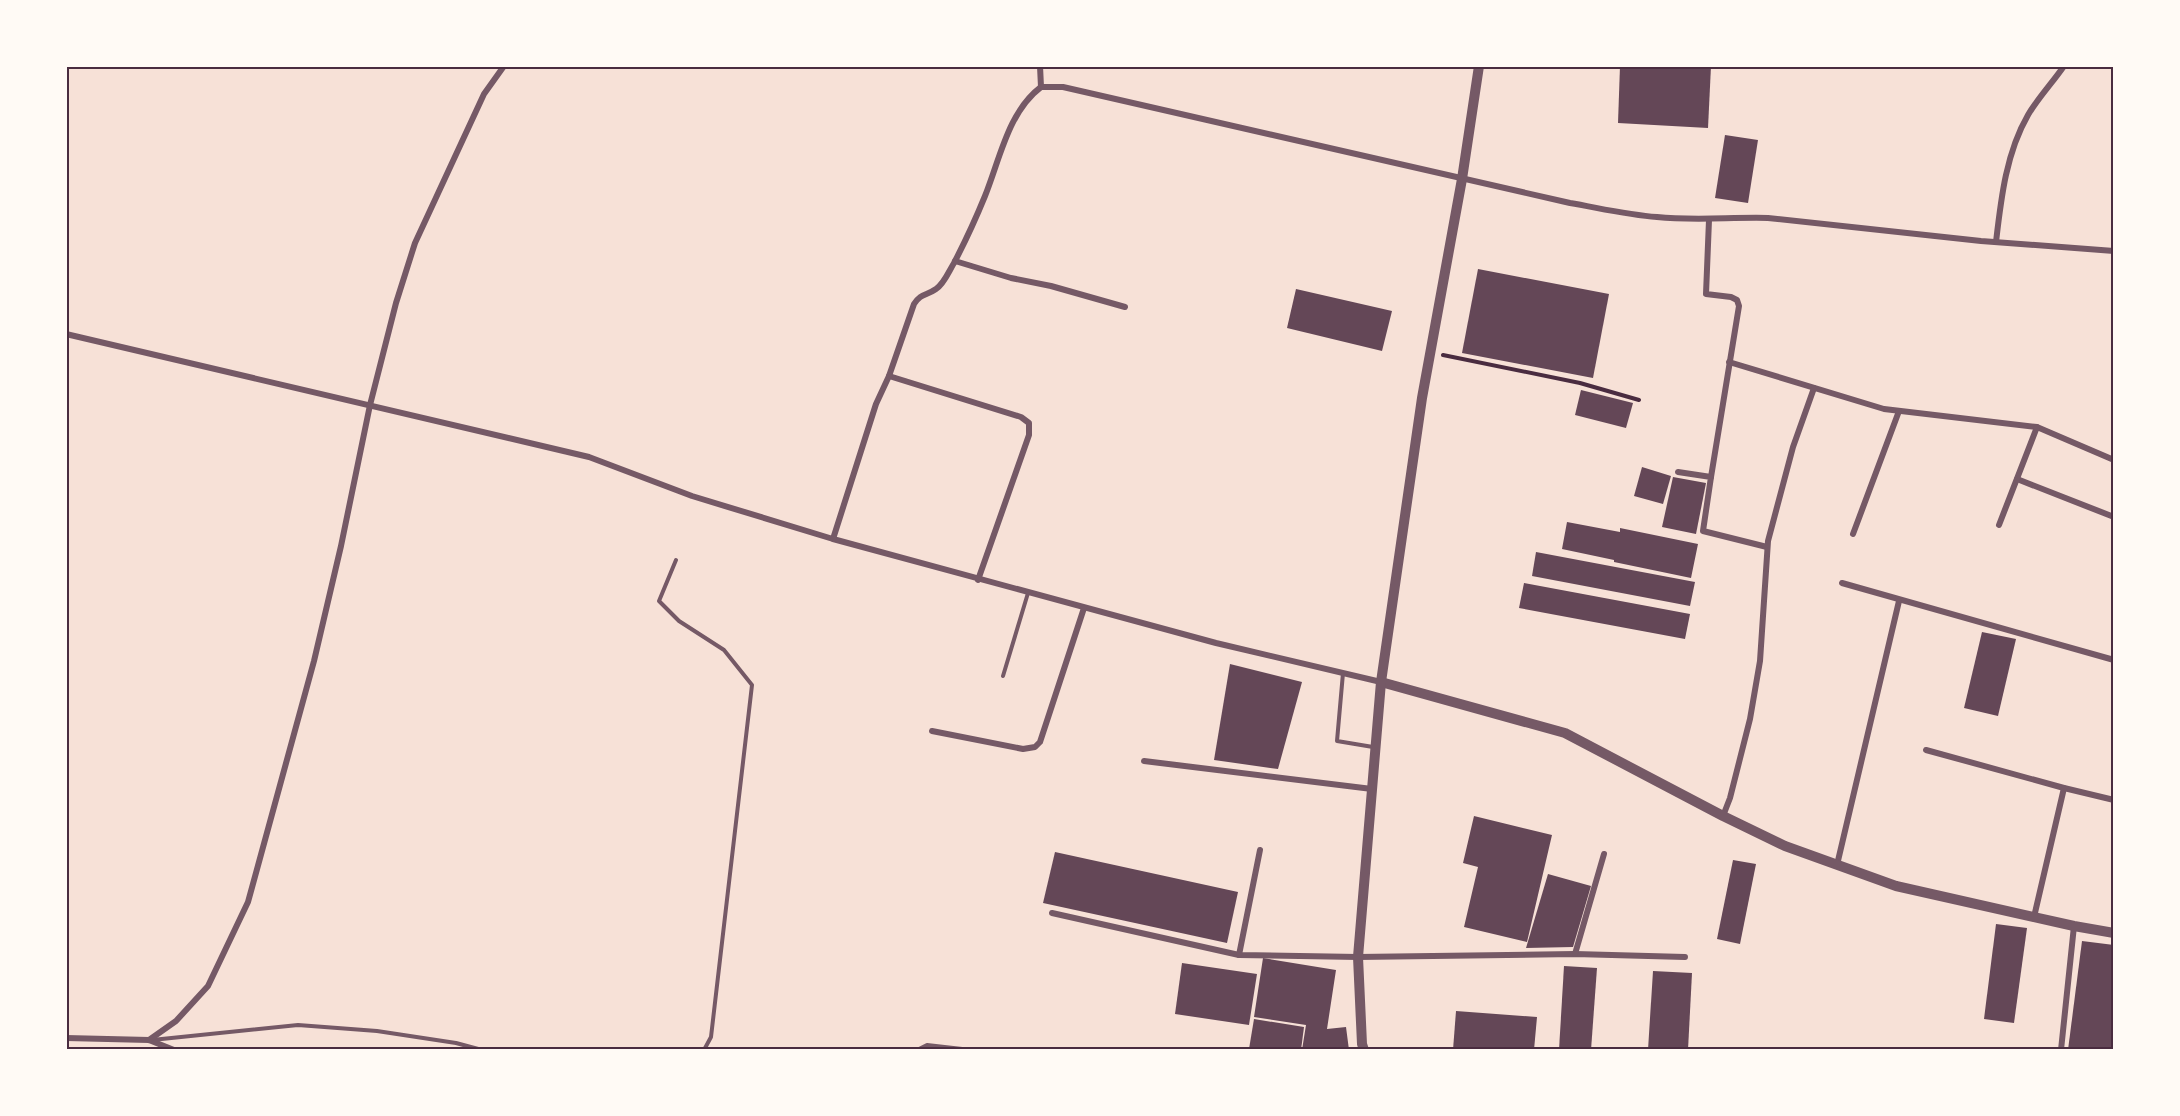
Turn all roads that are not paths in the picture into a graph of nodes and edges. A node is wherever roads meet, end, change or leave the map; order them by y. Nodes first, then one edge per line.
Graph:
1 (504, 66) edge
2 (1040, 66) edge
3 (1479, 66) edge
4 (2064, 66) edge
5 (1041, 87) junction
6 (1462, 179) junction
7 (1709, 220) junction
8 (1996, 242) junction
9 (2114, 251) edge
10 (955, 261) junction
11 (1125, 308) dead end
12 (66, 334) edge
13 (1729, 362) junction
14 (889, 376) junction
15 (1814, 388) junction
16 (370, 405) junction
17 (1899, 411) junction
18 (2037, 426) junction
19 (2114, 460) edge
20 (1678, 472) dead end
21 (1711, 477) junction
22 (2017, 479) junction
23 (2114, 518) edge
24 (1999, 525) dead end
25 (1853, 534) dead end
26 (833, 539) junction
27 (1767, 547) junction
28 (676, 560) dead end
29 (978, 580) junction
30 (1842, 583) dead end
31 (1028, 593) junction
32 (1899, 601) junction
33 (1084, 608) junction
34 (2114, 660) edge
35 (1343, 673) junction
36 (1003, 676) dead end
37 (1381, 682) junction
38 (932, 731) dead end
39 (1376, 747) junction
40 (1926, 750) dead end
41 (1144, 761) dead end
42 (2064, 788) junction
43 (1373, 789) junction
44 (2114, 800) edge
45 (1723, 816) junction
46 (1260, 850) dead end
47 (1604, 854) dead end
48 (1837, 864) junction
49 (1052, 913) dead end
50 (2034, 917) junction
51 (2074, 926) junction
52 (2114, 933) edge
53 (1575, 954) junction
54 (1239, 955) junction
55 (1358, 957) junction
56 (1685, 957) dead end
57 (66, 1038) edge
58 (149, 1040) junction
59 (174, 1050) edge
60 (483, 1050) edge
61 (704, 1050) edge
62 (917, 1050) edge
63 (971, 1050) edge
64 (1364, 1050) edge
65 (2061, 1050) edge

1 - 16 street
2 - 5 street
3 - 6 street
4 - 8 street
5 - 6 street
5 - 10 street
6 - 7 street
6 - 37 street
7 - 8 street
7 - 13 street
8 - 9 street
10 - 11 street
10 - 14 street
12 - 16 street
13 - 15 street
13 - 21 street
14 - 26 street
14 - 29 street
15 - 17 street
15 - 27 street
16 - 26 street
16 - 58 street
17 - 18 street
17 - 25 street
18 - 19 street
18 - 22 street
20 - 21 street
21 - 27 street
22 - 23 street
22 - 24 street
26 - 29 street
27 - 45 street
28 - 61 lane
29 - 31 street
30 - 32 street
31 - 33 street
31 - 36 lane
32 - 34 street
32 - 48 street
33 - 35 street
33 - 38 street
35 - 37 street
35 - 39 lane
37 - 39 street
37 - 45 street
39 - 43 street
40 - 42 street
41 - 43 street
42 - 44 street
42 - 50 street
43 - 55 street
45 - 48 street
46 - 54 street
47 - 53 street
48 - 50 street
49 - 54 street
50 - 51 street
51 - 52 street
51 - 65 street
53 - 55 street
53 - 56 street
54 - 55 street
55 - 64 street
57 - 58 street
58 - 59 street
58 - 60 lane
62 - 63 lane

